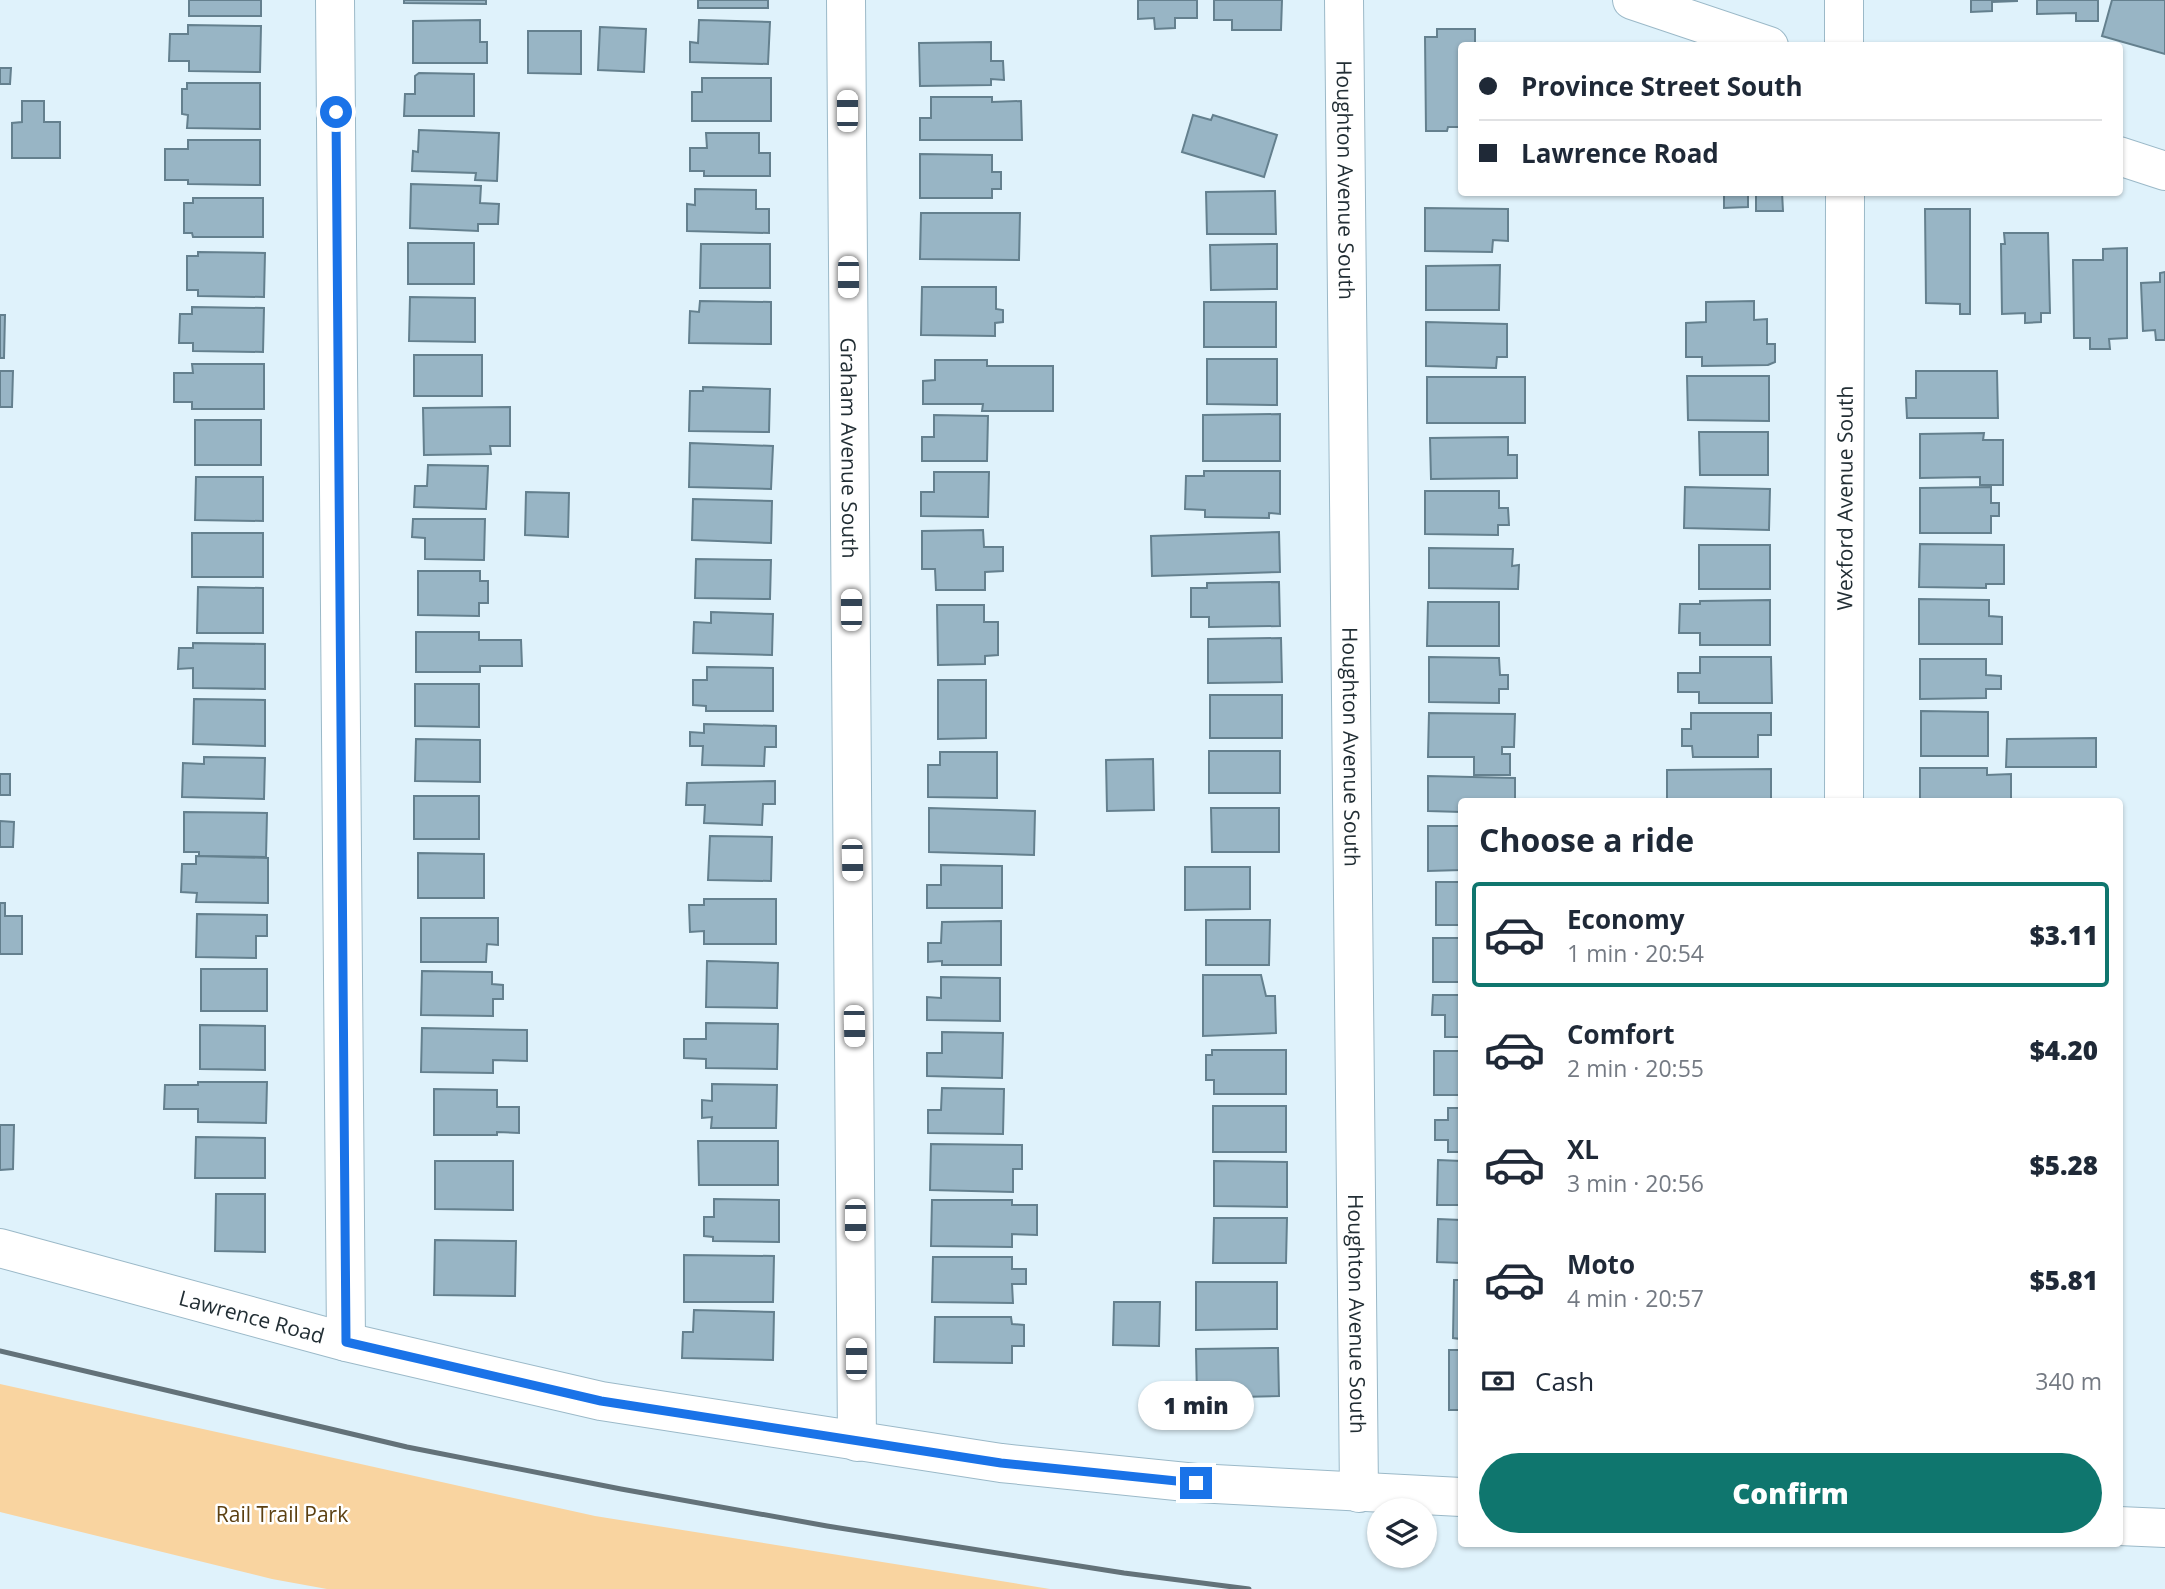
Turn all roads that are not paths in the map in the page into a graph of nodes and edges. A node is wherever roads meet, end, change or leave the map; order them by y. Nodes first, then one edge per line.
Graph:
1 (335, 0) edge
2 (846, 0) edge
3 (1344, 0) edge
4 (1632, 0) edge
5 (1844, 0) edge
6 (1757, 42) edge
7 (1844, 42) edge
8 (2123, 157) edge
9 (2165, 171) edge
10 (1844, 196) edge
11 (1844, 798) edge
12 (0, 1248) edge
13 (346, 1342) junction
14 (857, 1442) junction
15 (1359, 1493) junction
16 (1458, 1497) edge
17 (2123, 1526) edge
18 (2165, 1528) edge

1 - 13 street
2 - 14 street, Graham Avenue South
3 - 15 street, Houghton Avenue South
4 - 6 street
5 - 7 street
8 - 9 street
10 - 11 street, Wexford Avenue South
12 - 13 street, Lawrence Road
13 - 14 street, Lawrence Road
14 - 15 street, Lawrence Road
15 - 16 street, Lawrence Road
17 - 18 street

